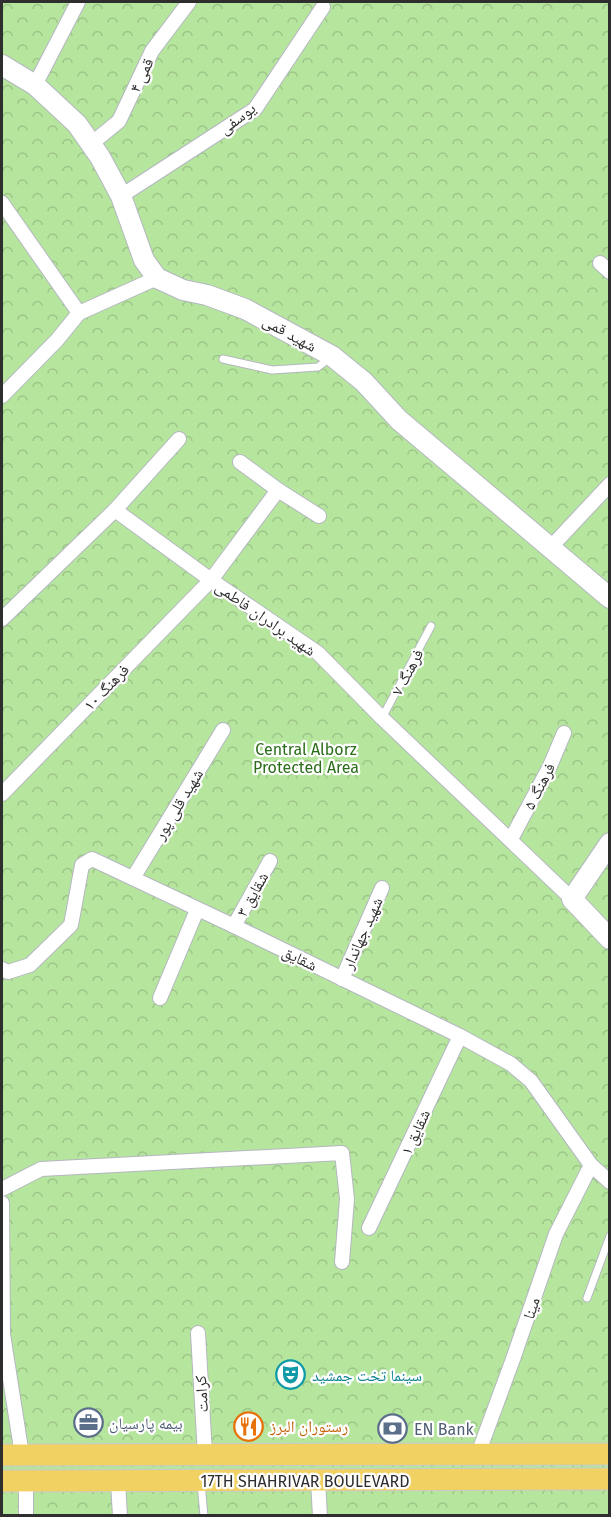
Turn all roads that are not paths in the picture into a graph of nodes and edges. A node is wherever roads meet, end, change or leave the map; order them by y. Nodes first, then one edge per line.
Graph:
1 (78, 2) edge
2 (189, 2) edge
3 (323, 7) dead end
4 (2, 65) edge
5 (35, 85) junction
6 (91, 144) junction
7 (121, 196) junction
8 (3, 207) edge
9 (157, 278) junction
10 (80, 313) junction
11 (332, 356) junction
12 (223, 359) dead end
13 (2, 396) edge
14 (179, 439) dead end
15 (240, 462) dead end
16 (609, 484) edge
17 (278, 490) junction
18 (114, 510) junction
19 (319, 516) dead end
20 (551, 547) junction
21 (211, 580) junction
22 (609, 598) edge
23 (2, 619) edge
24 (431, 626) dead end
25 (382, 718) junction
26 (223, 730) dead end
27 (564, 733) dead end
28 (2, 794) edge
29 (511, 839) junction
30 (609, 843) edge
31 (270, 861) dead end
32 (133, 878) junction
33 (382, 888) dead end
34 (572, 899) junction
35 (197, 910) junction
36 (234, 926) junction
37 (609, 939) edge
38 (2, 969) edge
39 (342, 979) junction
40 (160, 998) dead end
41 (460, 1036) junction
42 (591, 1165) junction
43 (609, 1182) edge
44 (2, 1189) edge
45 (2, 1203) edge
46 (2, 1215) edge
47 (369, 1228) dead end
48 (609, 1236) edge
49 (342, 1262) dead end
50 (587, 1298) dead end
51 (198, 1334) dead end
52 (478, 1454) junction
53 (609, 1454) edge
54 (12, 1455) edge
55 (205, 1455) junction
56 (609, 1479) edge
57 (2, 1481) edge
58 (26, 1481) junction
59 (201, 1481) junction
60 (318, 1481) junction
61 (118, 1482) junction
62 (26, 1515) edge
63 (120, 1515) edge
64 (204, 1515) edge
65 (320, 1515) edge

1 - 5 street
2 - 6 street, قمی ۴
3 - 7 street, یوسفی
4 - 5 street
5 - 6 street
6 - 7 street
7 - 9 street
8 - 10 street
9 - 10 street
9 - 11 street, شهید قمی
10 - 13 street
11 - 12 lane
11 - 20 street, شهید قمی
14 - 18 street
15 - 17 street
16 - 20 street
17 - 19 street
17 - 21 street, فرهنگ ۱۰
18 - 21 street, شهید برادران فاطمی
18 - 23 street
20 - 22 street, شهید قمی
21 - 25 street, شهید برادران فاطمی
21 - 28 street, فرهنگ ۱۰
24 - 25 lane, فرهنگ ۷
25 - 29 street, شهید برادران فاطمی
26 - 32 street, شهید قلی پور
27 - 29 street, فرهنگ ۵
29 - 34 street, شهید برادران فاطمی
30 - 34 street
31 - 36 street, شقایق ۳
32 - 35 street, شقایق
32 - 38 street, شقایق
33 - 39 street, شهید جهاندار
34 - 37 street
35 - 36 street, شقایق
35 - 40 street
36 - 39 street, شقایق
39 - 41 street, شقایق
41 - 42 street, شقایق
41 - 47 street, شقایق ۱
42 - 43 street, شقایق
42 - 52 street, مینا
44 - 49 street
45 - 46 street
46 - 54 street
48 - 50 lane
51 - 55 street, کرامت
52 - 53 main road, 17TH SHAHRIVAR BOULEVARD
52 - 55 main road, 17TH SHAHRIVAR BOULEVARD
54 - 55 main road, 17TH SHAHRIVAR BOULEVARD
56 - 60 main road, 17TH SHAHRIVAR BOULEVARD
57 - 58 main road, 17TH SHAHRIVAR BOULEVARD
58 - 61 main road, 17TH SHAHRIVAR BOULEVARD
58 - 62 street
59 - 60 main road, 17TH SHAHRIVAR BOULEVARD
59 - 61 main road, 17TH SHAHRIVAR BOULEVARD
59 - 64 lane
60 - 65 street
61 - 63 street

